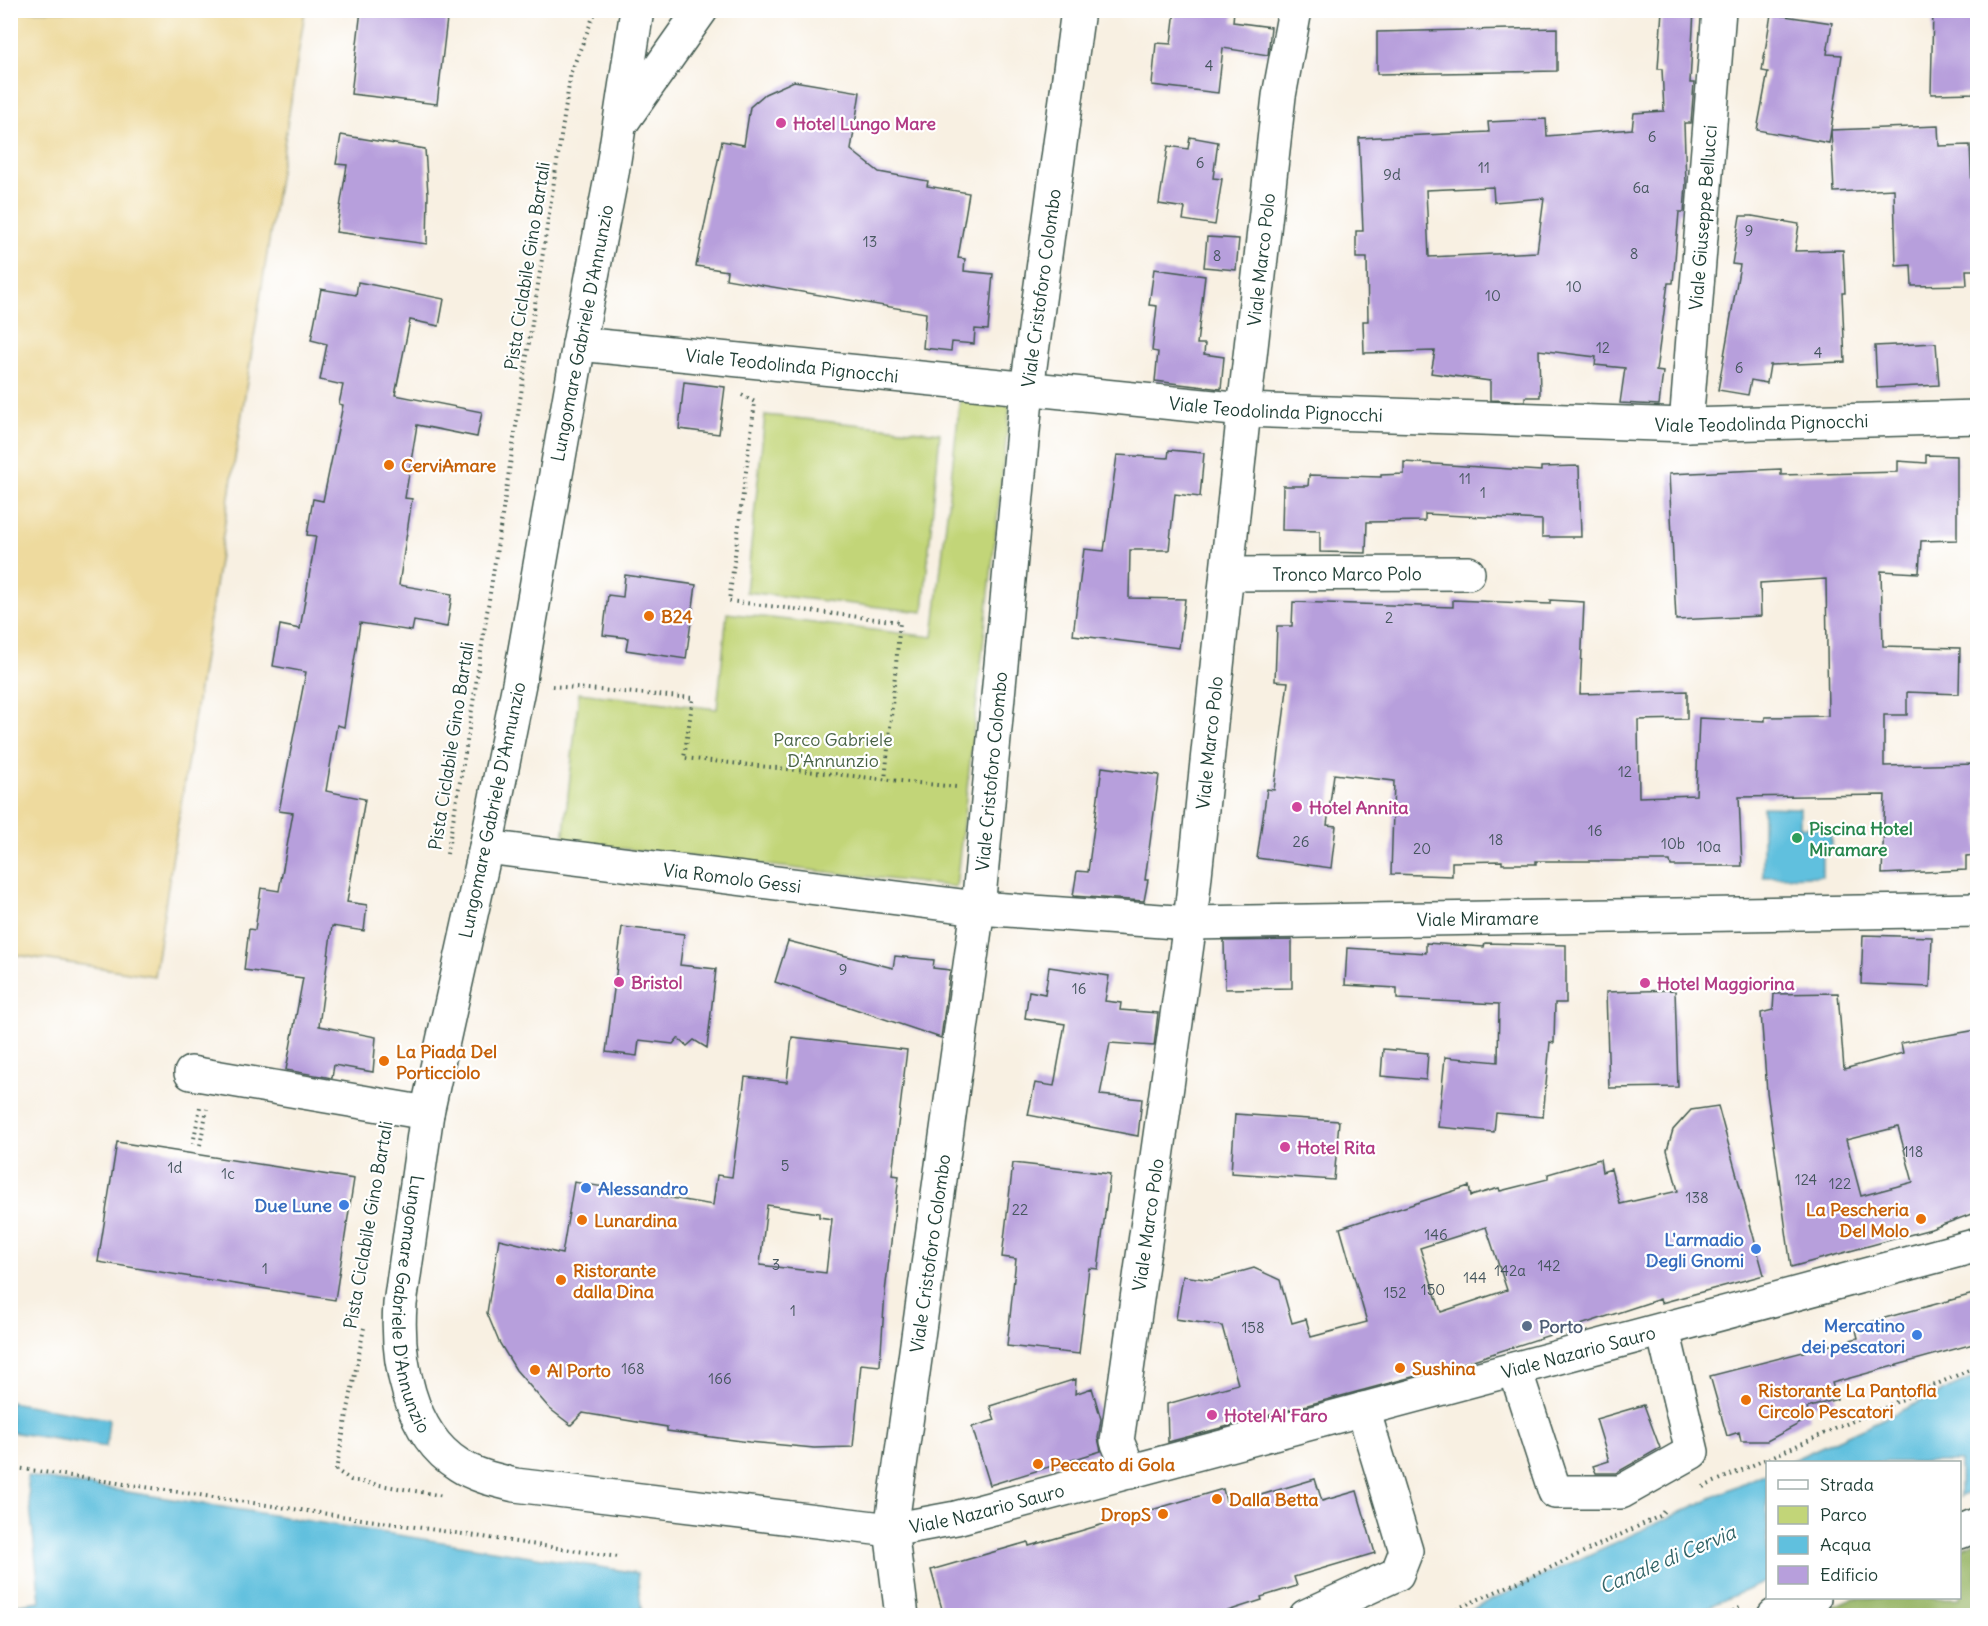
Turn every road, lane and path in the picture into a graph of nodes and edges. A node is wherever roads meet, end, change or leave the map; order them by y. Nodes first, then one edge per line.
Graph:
1 (596, 10) edge
2 (637, 10) edge
3 (701, 10) edge
4 (1078, 10) edge
5 (1295, 10) edge
6 (1719, 10) edge
7 (621, 123) junction
8 (579, 344) junction
9 (728, 359) junction
10 (1027, 389) junction
11 (1244, 410) junction
12 (1977, 417) edge
13 (1686, 425) junction
14 (1468, 573) dead end
15 (1227, 574) junction
16 (519, 684) junction
17 (885, 780) junction
18 (989, 790) junction
19 (486, 848) junction
20 (446, 863) dead end
21 (978, 908) junction
22 (1977, 910) edge
23 (1190, 923) junction
24 (191, 1073) dead end
25 (427, 1113) junction
26 (1977, 1245) edge
27 (364, 1323) dead end
28 (1663, 1330) junction
29 (1977, 1366) edge
30 (1515, 1369) junction
31 (1363, 1409) junction
32 (10, 1467) edge
33 (1130, 1472) junction
34 (474, 1474) joint
35 (351, 1480) dead end
36 (1703, 1488) dead end
37 (1671, 1502) dead end
38 (10, 1517) edge
39 (1977, 1524) edge
40 (891, 1530) junction
41 (1961, 1531) edge
42 (618, 1557) dead end
43 (14, 1597) dead end
44 (1812, 1599) edge
45 (902, 1616) edge
46 (1306, 1616) edge
47 (1440, 1616) edge
48 (1774, 1616) edge

1 - 20 path, Pista Ciclabile Gino Bartali
2 - 7 street, Lungomare Gabriele D'Annunzio
3 - 7 street, Lungomare Gabriele D'Annunzio
4 - 10 street, Viale Cristoforo Colombo
5 - 11 street, Viale Marco Polo
6 - 13 street, Viale Giuseppe Bellucci
7 - 8 street, Lungomare Gabriele D'Annunzio
8 - 9 street, Viale Teodolinda Pignocchi
8 - 16 street, Lungomare Gabriele D'Annunzio
9 - 10 street, Viale Teodolinda Pignocchi
9 - 17 path
10 - 11 street, Viale Teodolinda Pignocchi
10 - 18 street, Viale Cristoforo Colombo
11 - 13 street, Viale Teodolinda Pignocchi
11 - 15 street, Viale Marco Polo
12 - 13 street, Viale Teodolinda Pignocchi
14 - 15 street, Tronco Marco Polo
15 - 23 street, Viale Marco Polo
16 - 17 path
16 - 19 street, Lungomare Gabriele D'Annunzio
17 - 18 path
18 - 21 street, Viale Cristoforo Colombo
19 - 21 street, Via Romolo Gessi
19 - 25 street, Lungomare Gabriele D'Annunzio
21 - 23 street, Viale Miramare
21 - 40 street, Viale Cristoforo Colombo
22 - 23 street, Viale Miramare
23 - 33 street, Viale Marco Polo
24 - 25 street
25 - 34 street, Lungomare Gabriele D'Annunzio
26 - 28 street, Viale Nazario Sauro
27 - 35 path, Pista Ciclabile Gino Bartali
28 - 30 street, Viale Nazario Sauro
28 - 30 street
29 - 36 path
30 - 31 street, Viale Nazario Sauro
31 - 33 street, Viale Nazario Sauro
31 - 46 street
32 - 42 path
33 - 40 street, Viale Nazario Sauro
34 - 40 street, Viale Nazario Sauro
37 - 47 path
38 - 43 path
39 - 41 street
40 - 45 street, Viale Cristoforo Colombo
44 - 48 street

